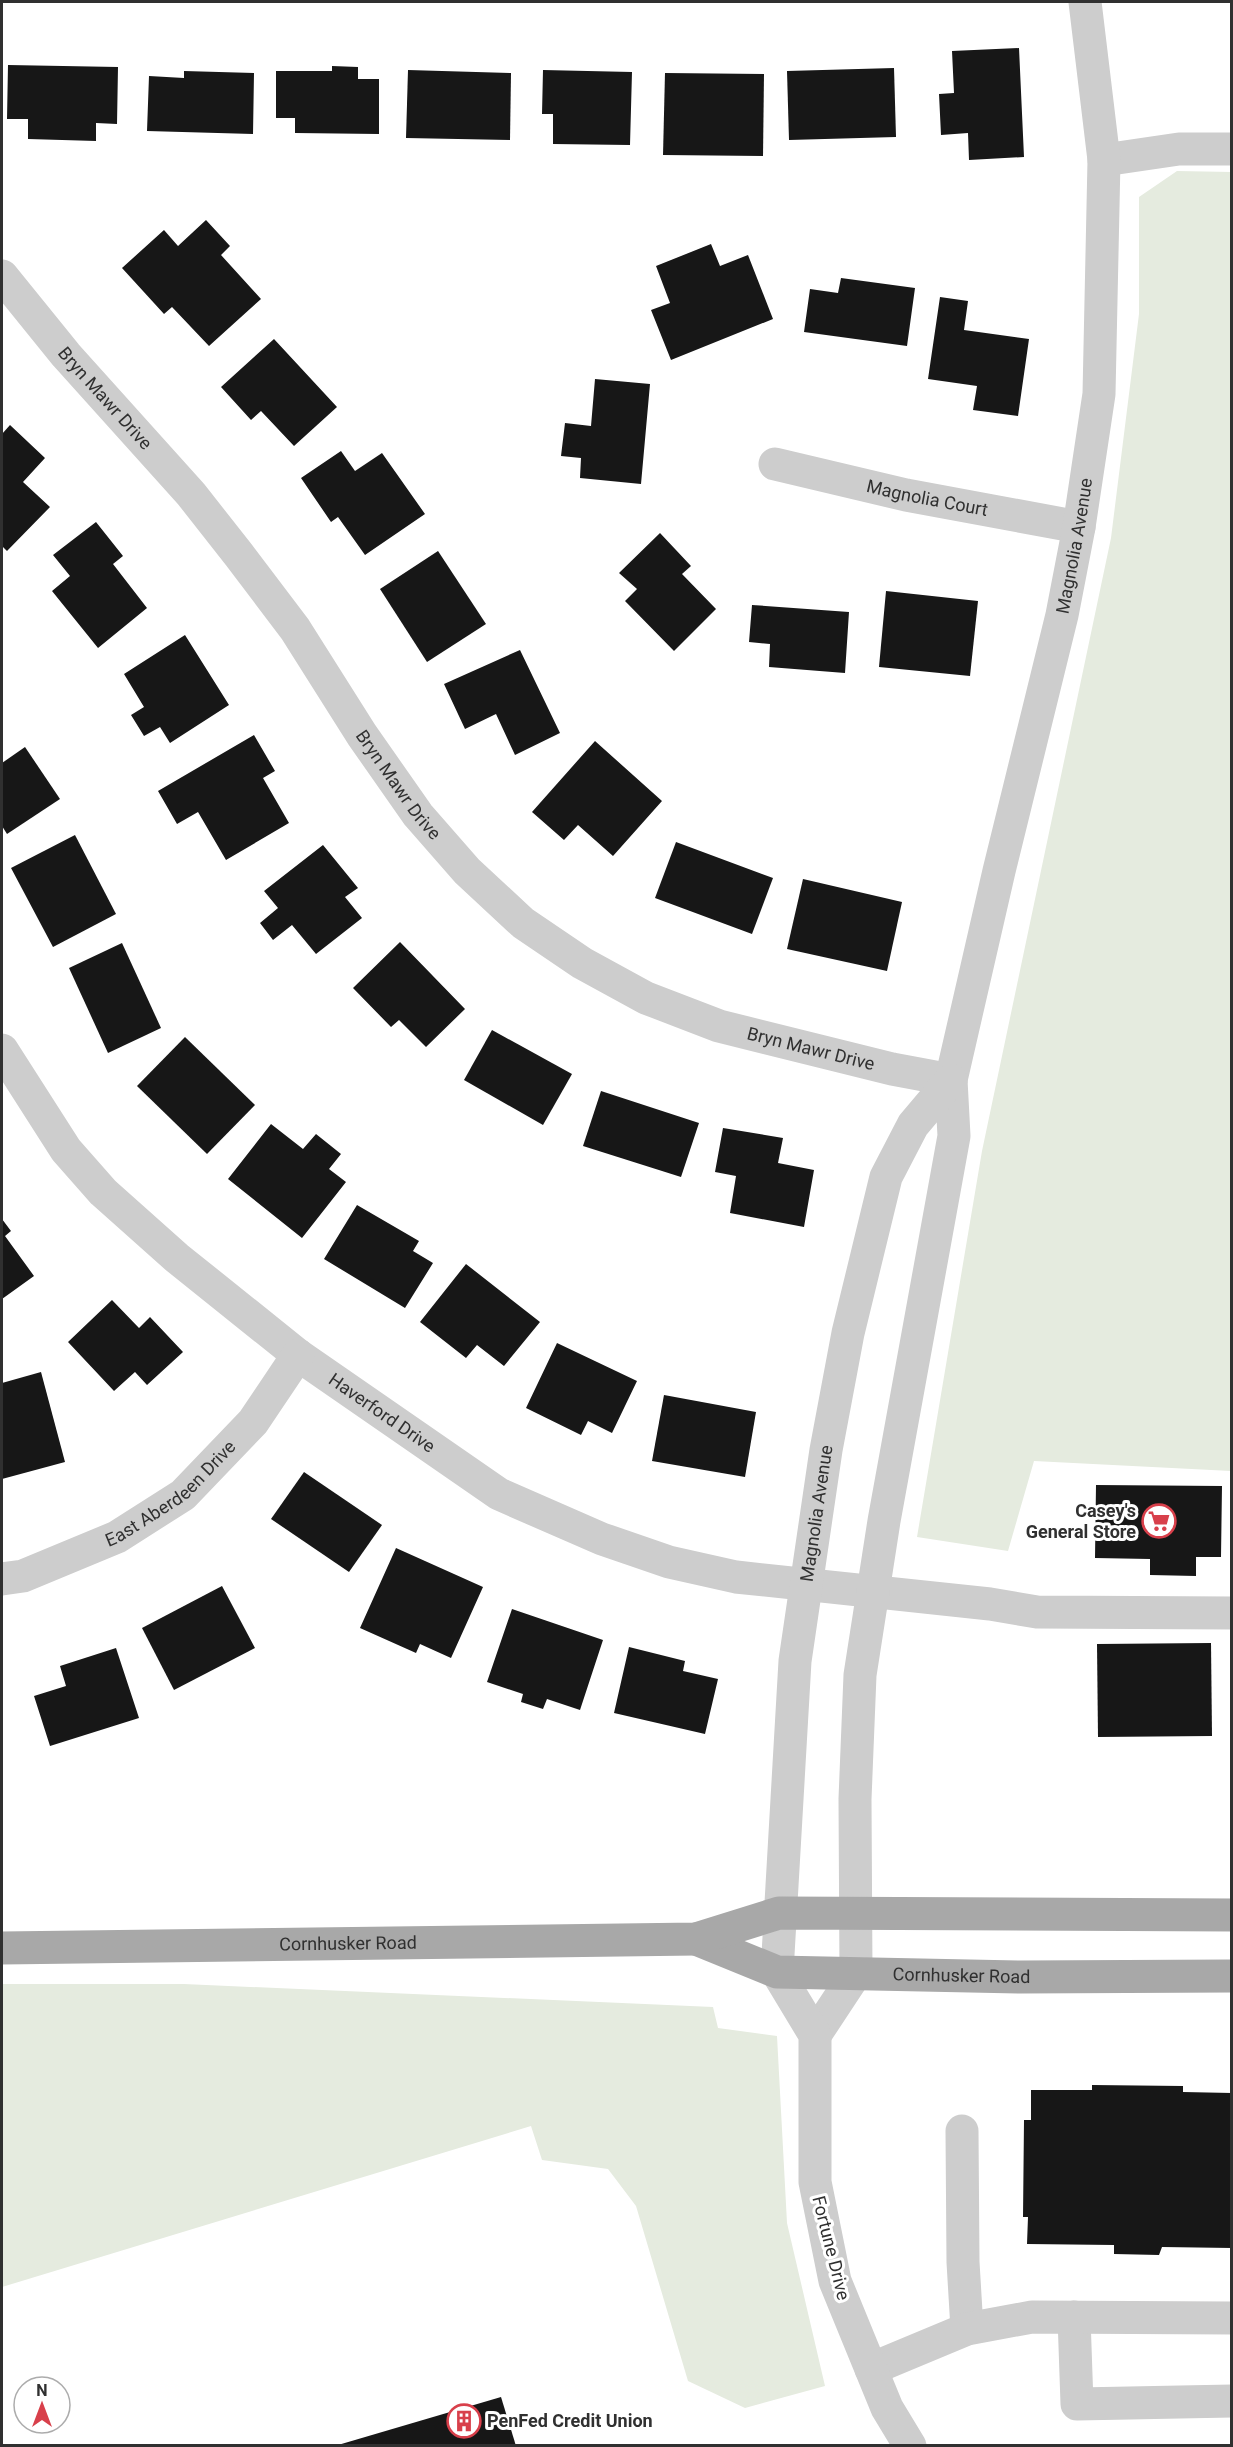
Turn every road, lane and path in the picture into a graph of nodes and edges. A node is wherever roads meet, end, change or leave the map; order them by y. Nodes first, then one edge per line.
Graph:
1 (1085, 2) edge
2 (1232, 149) edge
3 (1104, 160) junction
4 (2, 276) edge
5 (775, 465) dead end
6 (1079, 527) junction
7 (2, 1050) edge
8 (951, 1080) junction
9 (298, 1355) junction
10 (2, 1579) edge
11 (808, 1584) junction
12 (873, 1591) junction
13 (1232, 1612) edge
14 (779, 1913) junction
15 (857, 1914) junction
16 (1232, 1915) edge
17 (696, 1939) junction
18 (2, 1948) edge
19 (777, 1972) junction
20 (856, 1973) junction
21 (1232, 1976) edge
22 (815, 2035) junction
23 (962, 2131) dead end
24 (1074, 2317) junction
25 (1232, 2318) edge
26 (967, 2330) junction
27 (872, 2368) junction
28 (1232, 2401) edge
29 (910, 2445) edge

1 - 3 street, Magnolia Avenue
2 - 3 street
3 - 6 street, Magnolia Avenue
4 - 8 street, Bryn Mawr Drive
5 - 6 street, Magnolia Court
6 - 8 street, Magnolia Avenue
7 - 9 street, Haverford Drive
8 - 11 street, Magnolia Avenue
8 - 12 street, Magnolia Avenue
9 - 10 street, East Aberdeen Drive
9 - 11 street, Haverford Drive
11 - 12 street, Haverford Drive
11 - 14 street, Magnolia Avenue
12 - 13 street, Haverford Drive
12 - 15 street, Magnolia Avenue
14 - 15 main road, Cornhusker Road
14 - 17 main road, Cornhusker Road
14 - 19 street, Magnolia Avenue
15 - 16 main road, Cornhusker Road
15 - 20 street, Magnolia Avenue
17 - 18 main road, Cornhusker Road
17 - 19 main road, Cornhusker Road
19 - 20 main road, Cornhusker Road
19 - 22 street
20 - 21 main road, Cornhusker Road
20 - 22 street
22 - 27 street, Fortune Drive
23 - 26 street
24 - 25 street
24 - 26 street
24 - 28 street
26 - 27 street
27 - 29 street, Fortune Drive

